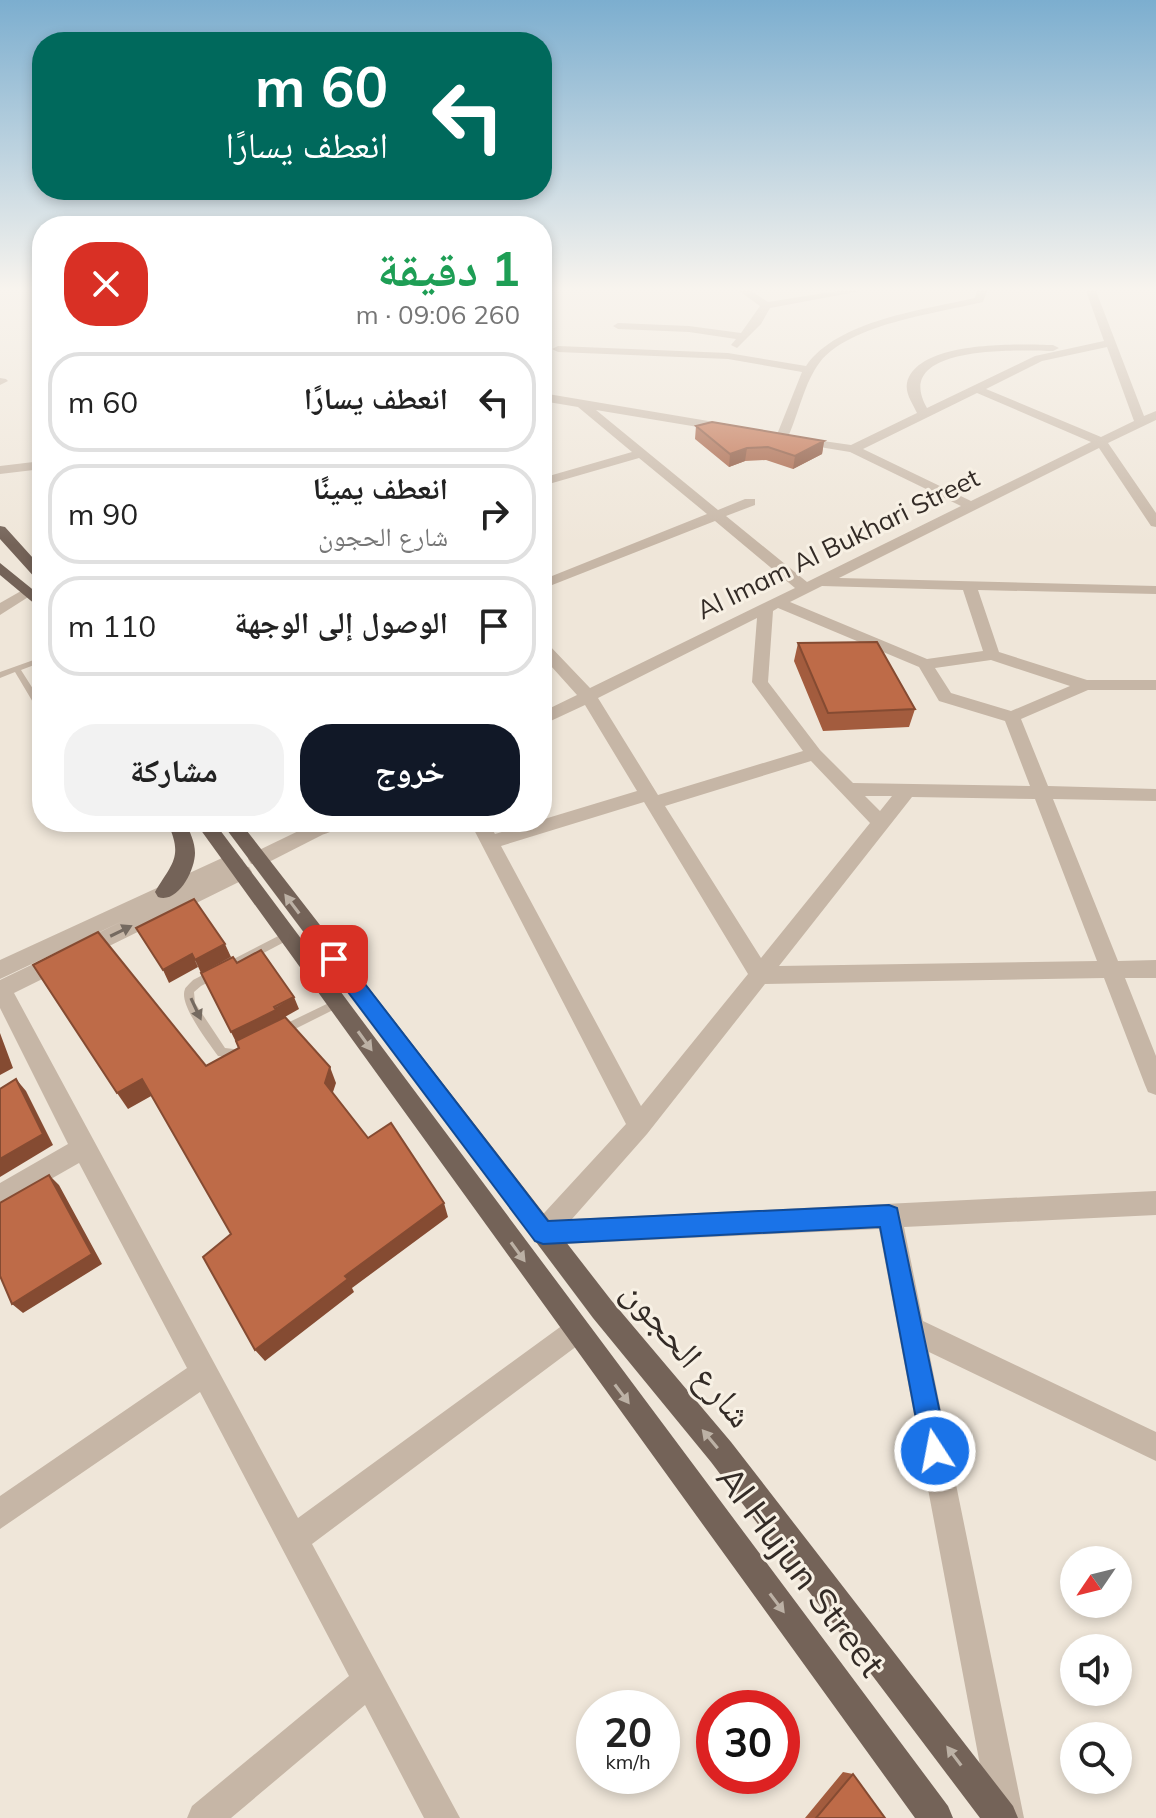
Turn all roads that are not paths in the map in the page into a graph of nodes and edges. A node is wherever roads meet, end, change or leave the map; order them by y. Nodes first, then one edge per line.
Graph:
1 (807, 376) edge
2 (918, 376) edge
3 (1003, 376) edge
4 (1123, 376) edge
5 (977, 389) junction
6 (552, 399) edge
7 (582, 404) junction
8 (924, 414) junction
9 (1156, 415) edge
10 (1141, 423) junction
11 (736, 430) edge
12 (767, 435) edge
13 (782, 437) junction
14 (1101, 442) junction
15 (853, 449) junction
16 (641, 453) junction
17 (32, 466) edge
18 (0, 470) edge
19 (552, 479) edge
20 (750, 502) dead end
21 (973, 507) junction
22 (717, 515) junction
23 (1156, 523) edge
24 (0, 530) edge
25 (32, 566) edge
26 (0, 567) edge
27 (552, 581) edge
28 (821, 581) junction
29 (969, 585) junction
30 (806, 589) junction
31 (1156, 590) edge
32 (28, 591) junction
33 (32, 595) edge
34 (772, 606) junction
35 (0, 610) edge
36 (992, 655) junction
37 (552, 658) edge
38 (32, 663) edge
39 (925, 664) junction
40 (17, 669) junction
41 (0, 675) edge
42 (1086, 685) junction
43 (1156, 685) edge
44 (32, 694) edge
45 (588, 696) junction
46 (552, 714) edge
47 (1012, 717) junction
48 (814, 754) junction
49 (849, 789) junction
50 (906, 791) junction
51 (1042, 793) junction
52 (1156, 795) edge
53 (652, 799) junction
54 (881, 823) junction
55 (552, 826) edge
56 (182, 832) edge
57 (214, 832) edge
58 (233, 832) edge
59 (306, 832) edge
60 (484, 832) edge
61 (530, 832) edge
62 (490, 843) junction
63 (244, 864) junction
64 (165, 892) junction
65 (288, 935) junction
66 (1110, 969) junction
67 (1156, 969) edge
68 (760, 975) junction
69 (0, 983) edge
70 (337, 1003) junction
71 (267, 1038) edge
72 (253, 1045) edge
73 (1156, 1085) edge
74 (639, 1126) junction
75 (83, 1148) junction
76 (0, 1196) edge
77 (1156, 1203) edge
78 (889, 1216) junction
79 (543, 1233) junction
80 (911, 1329) junction
81 (576, 1331) junction
82 (204, 1373) junction
83 (1156, 1447) edge
84 (0, 1514) edge
85 (293, 1540) junction
86 (369, 1680) junction
87 (204, 1818) edge
88 (443, 1818) edge
89 (936, 1818) edge
90 (1001, 1818) edge
91 (1007, 1818) edge

1 - 13 street
2 - 8 street
3 - 5 street
4 - 10 street
5 - 8 street
5 - 14 street
6 - 7 street
7 - 11 street
7 - 16 street
8 - 15 street
9 - 10 street, Al Imam Al Bukhari Street
10 - 14 street, Al Imam Al Bukhari Street
12 - 13 street
13 - 15 street
14 - 21 street, Al Imam Al Bukhari Street
14 - 23 street
15 - 21 street
16 - 19 street
16 - 22 street
17 - 18 street
20 - 22 street
21 - 28 street, Al Imam Al Bukhari Street
22 - 27 street
22 - 30 street
24 - 25 main road
26 - 32 main road
28 - 29 street
28 - 30 street, Al Imam Al Bukhari Street
29 - 31 street
29 - 36 street
30 - 34 street, Al Imam Al Bukhari Street
32 - 33 main road
32 - 35 street
34 - 39 street
34 - 45 street, Al Imam Al Bukhari Street
34 - 48 street
36 - 39 street
36 - 42 street
37 - 45 street
38 - 40 lane
39 - 47 street
40 - 41 lane
40 - 44 lane
42 - 43 street
42 - 47 street
45 - 46 street, Al Imam Al Bukhari Street
45 - 53 street
47 - 51 street
48 - 49 street
48 - 53 street
49 - 50 street
49 - 54 street
50 - 51 street
50 - 54 street
51 - 52 street
51 - 66 street
53 - 55 street
53 - 68 street
54 - 68 street
56 - 64 main road
57 - 63 main road, شارع الحجون
58 - 63 main road, شارع الحجون
59 - 63 street
60 - 62 street
61 - 62 street
62 - 74 street
63 - 64 street
63 - 65 main road, شارع الحجون
69 -> 63 street
79 -> 63 main road, شارع الحجون
64 - 69 street
65 - 70 main road, شارع الحجون
65 -> 72 lane
66 - 67 street
66 - 68 street
66 - 73 street
68 - 74 street
69 - 75 street
70 - 71 lane
70 -> 81 main road, شارع الحجون
74 - 79 street
75 - 76 street
75 - 82 street
77 - 78 street
78 - 79 street
78 - 80 street
90 -> 79 main road, شارع الحجون
80 - 83 street
80 - 91 street
81 - 85 street
81 -> 89 main road, Al Hujun Street
82 - 84 street
82 - 85 street
85 - 86 street
86 - 87 street
86 - 88 street

